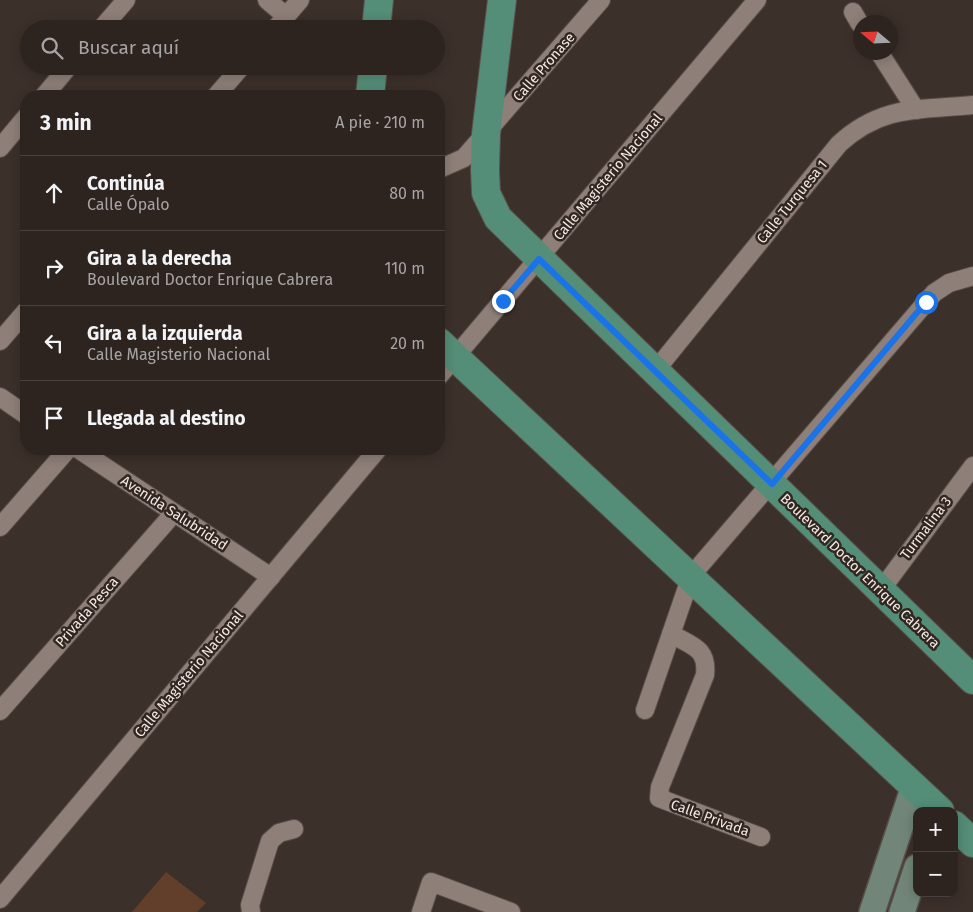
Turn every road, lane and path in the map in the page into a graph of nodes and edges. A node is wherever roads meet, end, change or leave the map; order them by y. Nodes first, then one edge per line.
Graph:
1 (126, 0) edge
2 (266, 0) edge
3 (300, 0) edge
4 (379, 0) edge
5 (502, 0) edge
6 (602, 0) edge
7 (756, 0) edge
8 (109, 20) edge
9 (280, 20) edge
10 (283, 20) edge
11 (377, 20) edge
12 (884, 60) edge
13 (62, 75) edge
14 (234, 75) edge
15 (371, 75) edge
16 (49, 90) edge
17 (221, 90) edge
18 (370, 90) edge
19 (973, 105) edge
20 (916, 110) junction
21 (20, 124) edge
22 (486, 134) junction
23 (0, 148) edge
24 (445, 166) edge
25 (539, 259) junction
26 (973, 276) edge
27 (20, 318) edge
28 (0, 341) edge
29 (445, 358) edge
30 (445, 360) edge
31 (655, 371) junction
32 (0, 397) edge
33 (20, 411) edge
34 (63, 455) edge
35 (87, 455) edge
36 (373, 455) edge
37 (973, 466) edge
38 (772, 484) junction
39 (174, 513) junction
40 (0, 528) edge
41 (271, 576) junction
42 (691, 576) junction
43 (880, 590) junction
44 (671, 634) junction
45 (973, 680) edge
46 (645, 710) dead end
47 (0, 711) edge
48 (914, 786) junction
49 (936, 807) edge
50 (958, 828) edge
51 (294, 829) dead end
52 (762, 837) dead end
53 (973, 843) edge
54 (913, 878) edge
55 (0, 899) edge
56 (251, 912) edge
57 (421, 912) edge
58 (510, 912) edge
59 (872, 912) edge
60 (902, 912) edge

1 - 8 street
2 - 9 street
3 - 10 street
4 - 11 main road
5 - 22 main road, Boulevard Doctor Enrique Cabrera
6 - 22 street, Calle Pronase
7 - 25 street, Calle Magisterio Nacional
12 - 20 street
13 - 16 street
14 - 17 street
15 - 18 main road
19 - 20 street, Calle Turquesa 1
20 - 31 street, Calle Turquesa 1
21 - 23 street
22 - 24 street, Calle Pronase
22 - 25 main road, Boulevard Doctor Enrique Cabrera
25 - 29 street, Calle Magisterio Nacional
25 - 31 main road, Boulevard Doctor Enrique Cabrera
26 - 38 street
27 - 28 street
30 - 42 main road
31 - 38 main road, Boulevard Doctor Enrique Cabrera
32 - 33 street
34 - 40 street
35 - 39 street, Avenida Salubridad
36 - 41 street, Calle Magisterio Nacional
37 - 43 street, Turmalina 3
38 - 42 street
38 - 43 main road, Boulevard Doctor Enrique Cabrera
39 - 41 street, Avenida Salubridad
39 - 47 street, Privada Pesca
41 - 55 street, Calle Magisterio Nacional
42 - 44 street
42 - 48 main road
43 - 45 main road, Boulevard Doctor Enrique Cabrera
44 - 46 street
44 - 52 street, Calle Privada
48 - 49 main road
48 - 59 street
50 - 53 main road
51 - 56 street
54 - 60 street
57 - 58 street

